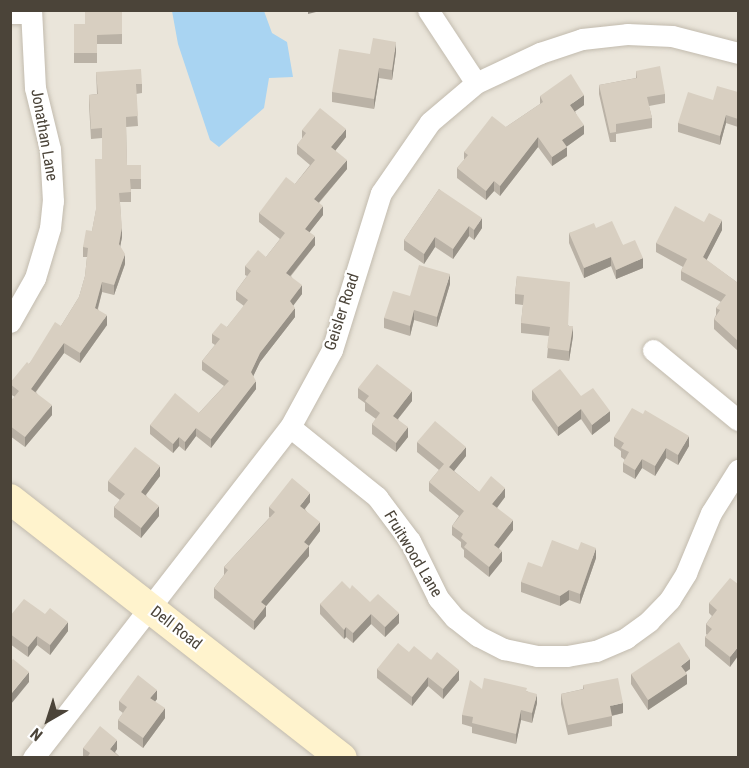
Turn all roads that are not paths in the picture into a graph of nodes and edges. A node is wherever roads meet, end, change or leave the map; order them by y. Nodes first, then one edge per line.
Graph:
1 (428, 10) edge
2 (24, 12) edge
3 (738, 53) edge
4 (476, 83) junction
5 (10, 322) edge
6 (653, 350) dead end
7 (738, 420) edge
8 (290, 427) junction
9 (738, 470) edge
10 (10, 499) edge
11 (148, 606) junction
12 (33, 758) edge
13 (342, 758) edge

1 - 4 street
2 - 5 street, Jonathan Lane
3 - 4 street, Geisler Road
4 - 8 street, Geisler Road
6 - 7 street
8 - 9 street, Fruitwood Lane
8 - 11 street, Geisler Road
10 - 11 street, Dell Road
11 - 12 street, Geisler Road
11 - 13 street, Dell Road

